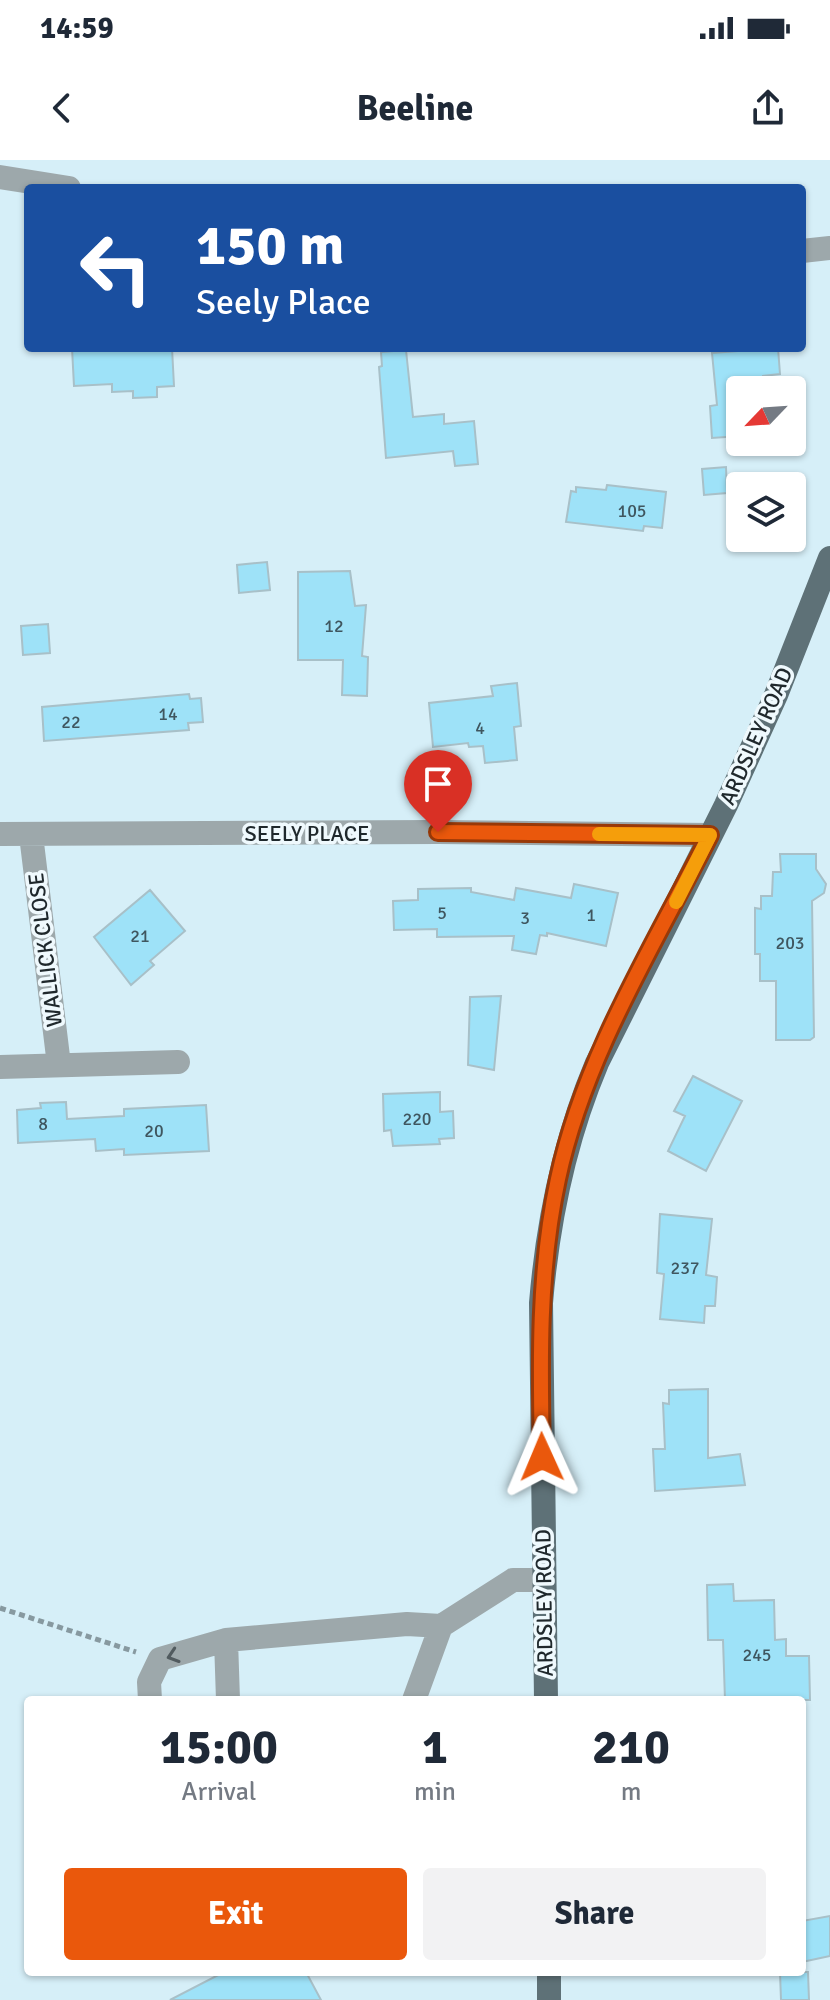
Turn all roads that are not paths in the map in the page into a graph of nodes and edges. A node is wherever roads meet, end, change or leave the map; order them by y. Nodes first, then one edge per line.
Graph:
1 (0, 177) edge
2 (44, 184) edge
3 (830, 248) edge
4 (806, 251) edge
5 (830, 558) edge
6 (0, 834) edge
7 (31, 835) junction
8 (710, 835) junction
9 (178, 1062) dead end
10 (59, 1065) junction
11 (0, 1067) edge
12 (544, 1580) junction
13 (441, 1626) junction
14 (226, 1640) junction
15 (150, 1696) edge
16 (228, 1696) edge
17 (415, 1696) edge
18 (546, 1696) edge
19 (546, 1976) edge
20 (549, 2000) edge

1 - 2 street
3 - 4 street
5 - 8 main road, ARDSLEY ROAD
6 - 7 street, SEELY PLACE
7 - 8 street, SEELY PLACE
7 - 10 street, WALLICK CLOSE
8 - 12 main road, ARDSLEY ROAD
9 - 10 street
10 - 11 street
12 - 13 street
12 - 18 main road, ARDSLEY ROAD
13 - 14 street
13 - 17 street
14 -> 15 street
14 - 16 street
19 - 20 main road

